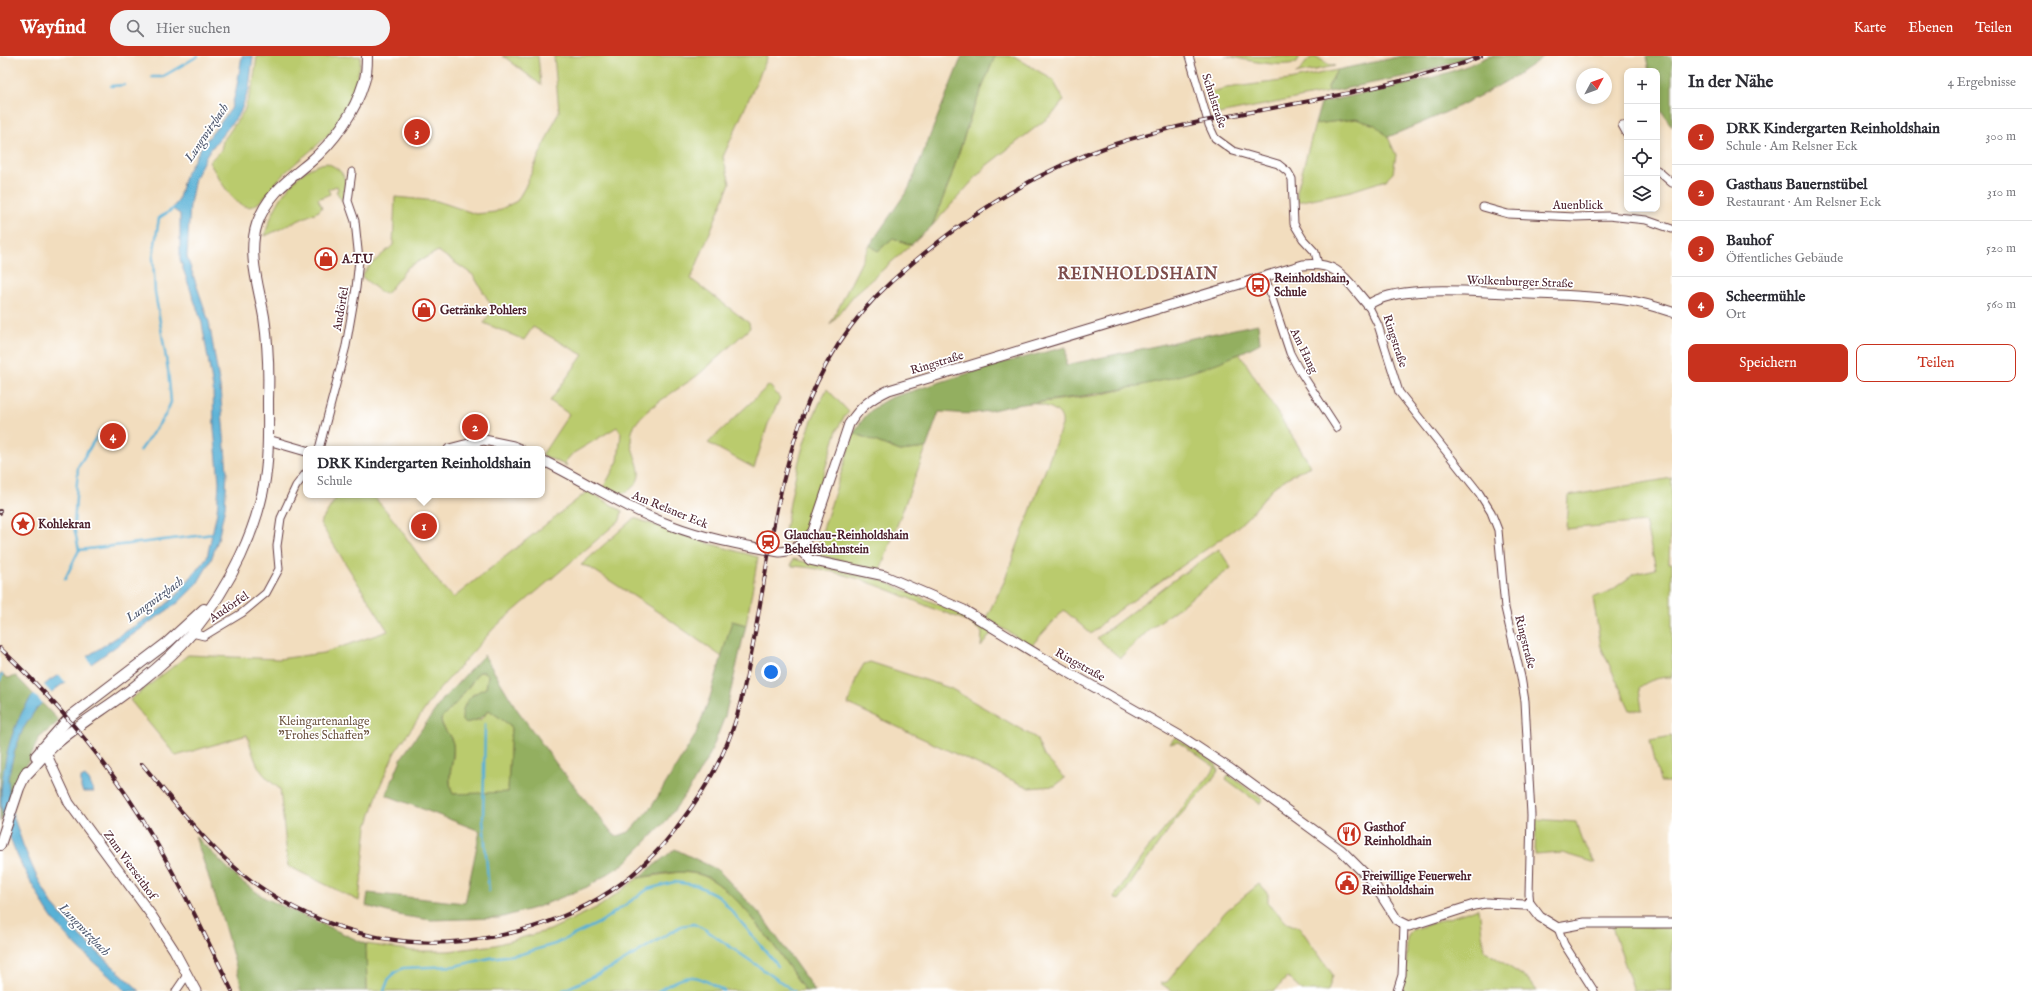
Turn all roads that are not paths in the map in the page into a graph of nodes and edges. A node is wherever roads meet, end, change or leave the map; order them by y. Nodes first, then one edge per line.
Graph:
1 (367, 56) edge
2 (1189, 56) edge
3 (1622, 125) dead end
4 (1624, 129) edge
5 (352, 172) dead end
6 (1660, 173) edge
7 (1672, 183) edge
8 (1484, 207) dead end
9 (1672, 229) edge
10 (1318, 264) junction
11 (1265, 277) junction
12 (1368, 305) junction
13 (1672, 312) edge
14 (1337, 428) dead end
15 (268, 440) junction
16 (320, 446) edge
17 (461, 446) edge
18 (513, 446) edge
19 (303, 451) edge
20 (545, 462) edge
21 (303, 477) edge
22 (797, 547) junction
23 (221, 589) junction
24 (192, 633) junction
25 (44, 751) junction
26 (2, 841) edge
27 (1530, 904) junction
28 (1672, 923) edge
29 (1404, 925) junction
30 (1558, 928) junction
31 (187, 975) junction
32 (176, 991) edge
33 (196, 991) edge
34 (1397, 991) edge
35 (1594, 991) edge

1 - 15 main road
2 - 10 street, Schulstraße
3 - 4 street
5 - 16 street, Audörfel
6 - 7 street
8 - 9 street, Auenblick
10 - 11 street, Ringstraße
10 - 12 street, Ringstraße
11 - 14 street, Am Hang
11 - 22 street, Ringstraße
12 - 13 street, Wolkenburger Straße
12 - 27 street, Ringstraße
15 - 19 street
15 - 23 main road
17 - 18 street
20 - 22 street, Am Relsner Eck
21 - 24 street, Audörfel
22 - 29 street, Ringstraße
23 - 24 main road
23 - 25 main road
24 - 25 main road
25 - 26 main road
25 - 31 street, Zum Vierseithof
27 - 29 street
27 - 30 street
28 - 30 street
29 - 34 street
30 - 35 street
31 - 32 street
31 - 33 street, Zum Vierseithof

